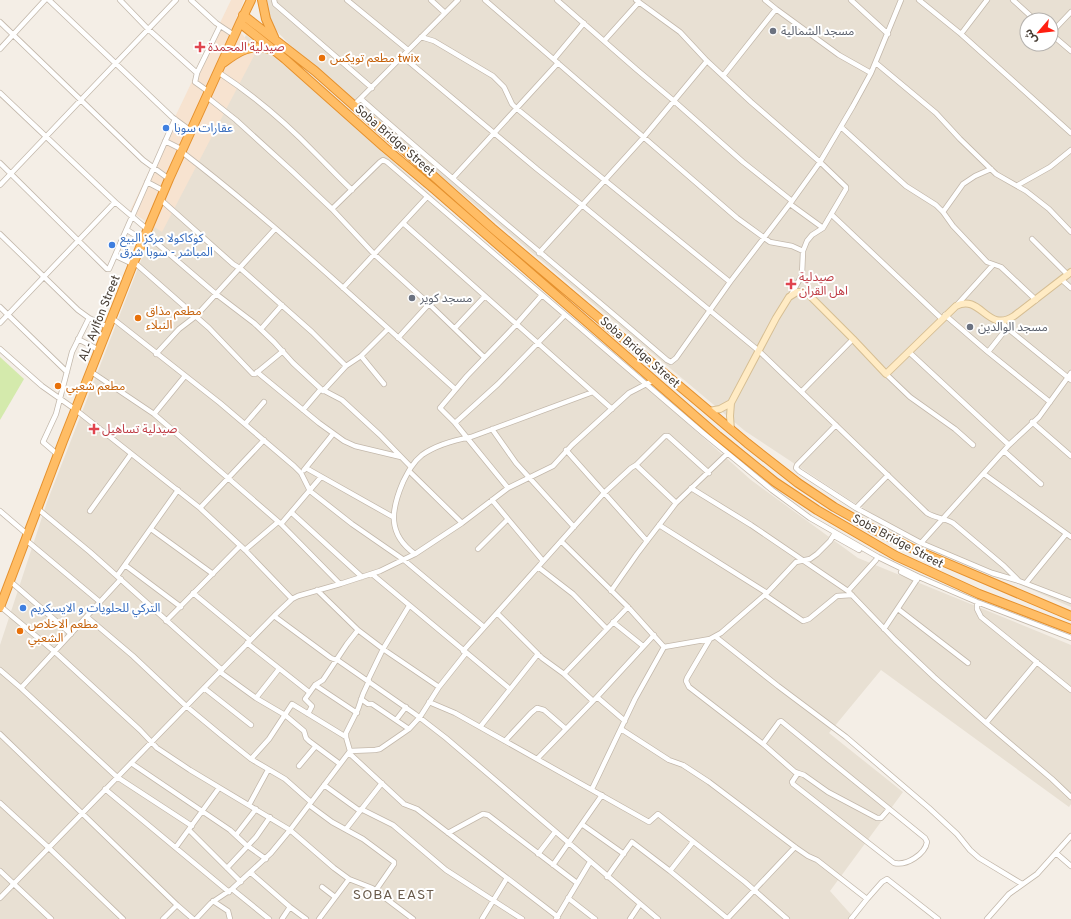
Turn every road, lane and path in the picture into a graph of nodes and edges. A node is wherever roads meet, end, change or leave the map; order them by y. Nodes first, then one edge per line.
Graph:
1 (46, 0) edge
2 (49, 0) edge
3 (120, 0) edge
4 (176, 0) edge
5 (191, 0) edge
6 (251, 0) edge
7 (262, 0) edge
8 (274, 0) edge
9 (347, 0) edge
10 (431, 0) edge
11 (458, 0) edge
12 (485, 0) edge
13 (557, 0) edge
14 (765, 0) edge
15 (851, 0) edge
16 (902, 0) edge
17 (919, 0) edge
18 (987, 0) edge
19 (1013, 0) edge
20 (637, 1) edge
21 (776, 9) junction
22 (1027, 12) edge
23 (1071, 12) edge
24 (445, 13) junction
25 (242, 19) junction
26 (0, 22) edge
27 (584, 23) junction
28 (1059, 25) edge
29 (220, 26) junction
30 (148, 29) junction
31 (888, 34) junction
32 (962, 34) junction
33 (13, 35) junction
34 (234, 35) junction
35 (421, 37) junction
36 (276, 39) junction
37 (1059, 40) edge
38 (604, 41) junction
39 (0, 49) edge
40 (274, 50) junction
41 (408, 50) junction
42 (1071, 51) edge
43 (402, 56) junction
44 (554, 59) junction
45 (707, 61) junction
46 (558, 63) junction
47 (876, 63) junction
48 (115, 64) junction
49 (222, 64) junction
50 (218, 72) junction
51 (197, 73) junction
52 (871, 73) junction
53 (723, 76) junction
54 (372, 88) junction
55 (0, 93) edge
56 (208, 95) junction
57 (81, 99) junction
58 (361, 99) junction
59 (674, 100) junction
60 (354, 105) junction
61 (516, 108) junction
62 (175, 119) junction
63 (842, 127) junction
64 (191, 131) junction
65 (494, 133) junction
66 (1071, 133) edge
67 (46, 137) junction
68 (643, 138) junction
69 (390, 139) junction
70 (165, 141) junction
71 (384, 147) junction
72 (1071, 150) edge
73 (182, 151) junction
74 (820, 162) junction
75 (0, 164) edge
76 (154, 168) junction
77 (991, 169) junction
78 (11, 174) junction
79 (453, 178) junction
80 (169, 179) junction
81 (604, 181) junction
82 (147, 182) junction
83 (0, 185) edge
84 (1018, 185) junction
85 (352, 190) junction
86 (162, 195) junction
87 (428, 197) junction
88 (115, 202) junction
89 (791, 202) junction
90 (582, 205) junction
91 (332, 209) junction
92 (943, 212) junction
93 (832, 215) junction
94 (132, 217) junction
95 (403, 223) junction
96 (275, 228) junction
97 (823, 228) junction
98 (126, 230) junction
99 (1071, 232) edge
100 (0, 234) edge
101 (146, 235) junction
102 (764, 238) junction
103 (1032, 239) dead end
104 (78, 241) junction
105 (803, 251) junction
106 (539, 253) junction
107 (374, 254) junction
108 (116, 256) junction
109 (134, 263) junction
110 (993, 265) junction
111 (239, 268) junction
112 (1069, 274) edge
113 (44, 276) junction
114 (1062, 280) junction
115 (730, 282) junction
116 (343, 288) junction
117 (1071, 288) edge
118 (216, 294) junction
119 (542, 295) junction
120 (791, 295) junction
121 (485, 296) junction
122 (1036, 300) junction
123 (429, 304) junction
124 (282, 305) junction
125 (956, 306) junction
126 (0, 307) edge
127 (710, 310) junction
128 (8, 315) junction
129 (565, 315) junction
130 (196, 316) junction
131 (944, 317) junction
132 (89, 318) junction
133 (112, 318) junction
134 (1001, 321) junction
135 (0, 323) edge
136 (517, 324) junction
137 (108, 327) junction
138 (455, 328) junction
139 (1007, 328) junction
140 (261, 329) junction
141 (388, 329) junction
142 (398, 338) junction
143 (78, 339) junction
144 (853, 339) junction
145 (538, 342) junction
146 (0, 348) edge
147 (99, 350) junction
148 (283, 351) junction
149 (759, 351) junction
150 (909, 352) junction
151 (988, 352) junction
152 (156, 354) junction
153 (360, 356) junction
154 (484, 357) junction
155 (346, 366) junction
156 (90, 371) junction
157 (67, 372) junction
158 (257, 372) junction
159 (1071, 373) edge
160 (886, 374) junction
161 (184, 376) junction
162 (1070, 379) edge
163 (654, 380) junction
164 (384, 384) dead end
165 (646, 384) junction
166 (455, 389) junction
167 (322, 390) junction
168 (802, 391) junction
169 (593, 392) junction
170 (60, 400) junction
171 (264, 402) dead end
172 (1050, 402) junction
173 (731, 403) junction
174 (612, 409) junction
175 (76, 410) junction
176 (303, 410) junction
177 (709, 411) junction
178 (154, 414) junction
179 (1032, 422) junction
180 (455, 423) junction
181 (245, 424) junction
182 (836, 425) junction
183 (492, 429) junction
184 (731, 430) junction
185 (333, 434) junction
186 (466, 438) junction
187 (264, 440) junction
188 (1009, 445) junction
189 (973, 446) dead end
190 (566, 450) junction
191 (1004, 451) junction
192 (132, 454) junction
193 (727, 454) junction
194 (58, 455) junction
195 (1071, 456) edge
196 (401, 457) junction
197 (636, 465) junction
198 (306, 468) junction
199 (410, 469) junction
200 (301, 473) junction
201 (709, 473) junction
202 (984, 474) junction
203 (888, 475) junction
204 (321, 477) junction
205 (529, 477) junction
206 (228, 479) junction
207 (1041, 484) dead end
208 (508, 488) junction
209 (691, 488) junction
210 (178, 490) junction
211 (310, 491) junction
212 (604, 492) junction
213 (492, 500) junction
214 (676, 503) junction
215 (200, 508) junction
216 (856, 508) junction
217 (38, 509) junction
218 (0, 511) edge
219 (90, 511) dead end
220 (292, 513) junction
221 (393, 517) junction
222 (853, 518) junction
223 (943, 518) junction
224 (508, 520) junction
225 (280, 523) junction
226 (462, 523) junction
227 (659, 525) junction
228 (574, 527) junction
229 (847, 528) junction
230 (150, 529) junction
231 (834, 534) junction
232 (1066, 534) junction
233 (1071, 537) edge
234 (27, 538) junction
235 (562, 541) junction
236 (647, 541) junction
237 (921, 543) junction
238 (240, 546) junction
239 (478, 549) dead end
240 (245, 550) junction
241 (415, 554) junction
242 (404, 560) junction
243 (802, 560) junction
244 (876, 560) junction
245 (543, 561) junction
246 (125, 565) junction
247 (538, 567) junction
248 (213, 574) junction
249 (372, 574) junction
250 (362, 577) junction
251 (119, 578) junction
252 (918, 578) junction
253 (10, 581) junction
254 (1019, 581) junction
255 (1026, 583) junction
256 (340, 584) junction
257 (317, 590) junction
258 (611, 591) junction
259 (194, 593) junction
260 (850, 593) junction
261 (766, 594) junction
262 (292, 599) junction
263 (1071, 601) edge
264 (100, 602) junction
265 (977, 602) junction
266 (409, 606) junction
267 (0, 607) edge
268 (180, 607) junction
269 (628, 607) junction
270 (898, 609) junction
271 (497, 613) junction
272 (274, 616) junction
273 (1071, 616) edge
274 (88, 617) junction
275 (166, 621) junction
276 (613, 622) junction
277 (484, 627) junction
278 (606, 628) junction
279 (884, 629) junction
280 (1071, 629) edge
281 (358, 630) junction
282 (71, 634) junction
283 (654, 635) junction
284 (716, 637) junction
285 (1071, 638) edge
286 (710, 639) junction
287 (249, 642) junction
288 (642, 646) junction
289 (664, 647) junction
290 (383, 649) junction
291 (54, 652) junction
292 (465, 652) junction
293 (538, 654) junction
294 (337, 660) junction
295 (1037, 662) junction
296 (968, 663) dead end
297 (279, 669) junction
298 (0, 670) edge
299 (221, 671) junction
300 (564, 674) junction
301 (368, 680) junction
302 (315, 686) junction
303 (439, 687) junction
304 (21, 688) junction
305 (204, 688) junction
306 (510, 689) junction
307 (1071, 690) edge
308 (309, 692) junction
309 (256, 698) junction
310 (361, 699) junction
311 (595, 699) junction
312 (429, 702) junction
313 (186, 706) junction
314 (406, 707) junction
315 (357, 713) junction
316 (308, 714) junction
317 (285, 715) junction
318 (420, 717) junction
319 (396, 720) junction
320 (625, 721) junction
321 (986, 723) junction
322 (251, 725) dead end
323 (480, 727) junction
324 (409, 729) junction
325 (566, 729) junction
326 (621, 729) junction
327 (0, 734) edge
328 (346, 737) junction
329 (505, 741) junction
330 (151, 742) junction
331 (763, 744) junction
332 (315, 747) junction
333 (350, 752) junction
334 (251, 759) junction
335 (537, 759) junction
336 (131, 763) junction
337 (340, 764) junction
338 (299, 766) dead end
339 (268, 770) junction
340 (798, 773) junction
341 (117, 777) junction
342 (382, 783) junction
343 (324, 785) junction
344 (219, 788) junction
345 (105, 789) junction
346 (592, 789) junction
347 (602, 796) junction
348 (1071, 797) edge
349 (0, 803) edge
350 (310, 803) junction
351 (249, 805) junction
352 (256, 809) junction
353 (889, 809) junction
354 (361, 810) junction
355 (203, 811) junction
356 (82, 813) junction
357 (270, 817) junction
358 (583, 825) junction
359 (190, 828) junction
360 (346, 829) junction
361 (290, 830) junction
362 (555, 832) junction
363 (448, 833) junction
364 (236, 835) junction
365 (1071, 836) edge
366 (693, 842) junction
367 (569, 844) junction
368 (248, 846) junction
369 (176, 847) junction
370 (795, 847) junction
371 (49, 848) junction
372 (1056, 853) junction
373 (538, 854) junction
374 (624, 854) junction
375 (266, 859) junction
376 (590, 862) junction
377 (553, 865) junction
378 (1071, 866) edge
379 (227, 868) junction
380 (0, 871) edge
381 (670, 871) junction
382 (251, 873) junction
383 (607, 877) junction
384 (507, 878) junction
385 (349, 879) junction
386 (241, 882) junction
387 (577, 883) junction
388 (14, 884) junction
389 (1022, 884) junction
390 (322, 888) dead end
391 (231, 890) junction
392 (376, 890) junction
393 (754, 890) junction
394 (335, 897) junction
395 (0, 898) edge
396 (568, 898) junction
397 (867, 899) junction
398 (493, 900) junction
399 (213, 901) junction
400 (640, 904) junction
401 (177, 905) junction
402 (290, 907) junction
403 (165, 917) edge
404 (557, 918) edge
405 (51, 919) edge
406 (122, 919) edge
407 (171, 919) edge
408 (194, 919) edge
409 (230, 919) edge
410 (269, 919) edge
411 (282, 919) edge
412 (306, 919) edge
413 (318, 919) edge
414 (413, 919) edge
415 (482, 919) edge
416 (522, 919) edge
417 (595, 919) edge
418 (630, 919) edge
419 (658, 919) edge
420 (728, 919) edge
421 (787, 919) edge
422 (851, 919) edge
423 (938, 919) edge
424 (987, 919) edge

1 - 33 street
2 - 48 street
3 - 30 street
4 - 30 street
5 - 29 street
6 - 25 highway, AL- Aylfon Street
7 - 36 highway
8 - 54 street
9 - 41 street
10 - 24 street
11 - 24 street
12 - 44 street
13 - 27 street
14 - 21 street
15 - 31 street
16 - 31 street
17 - 32 street
18 - 32 street
19 - 22 street
20 - 38 street
20 - 45 street
21 - 52 street
21 - 53 street
23 - 28 street
24 - 35 street
25 - 34 highway, AL- Aylfon Street
25 - 36 highway, Soba Bridge Street
25 - 40 highway, Soba Bridge Street
26 - 33 street
27 - 38 street
27 - 44 street
29 - 34 street
29 - 51 street
30 - 48 street
30 - 51 street
31 - 47 street
32 - 66 street
33 - 39 street
33 - 57 street
34 - 49 highway, AL- Aylfon Street
35 - 41 street
35 - 61 street
36 - 60 highway, Soba Bridge Street
37 - 42 street
38 - 59 street
40 - 49 highway
40 - 71 highway, Soba Bridge Street
41 - 43 street
43 - 54 street
43 - 65 street
44 - 46 street
45 - 53 street
45 - 59 street
46 - 61 street
46 - 68 street
47 - 52 street
47 - 77 street
48 - 57 street
48 - 62 street
49 - 50 highway, AL- Aylfon Street
50 - 56 highway, AL- Aylfon Street
50 - 85 street
51 - 56 street
52 - 63 street
53 - 74 street
54 - 58 street
55 - 67 street
56 - 64 highway, AL- Aylfon Street
56 - 91 street
57 - 67 street
57 - 76 street
58 - 60 street
58 - 79 street
59 - 68 street
59 - 89 street
60 - 69 highway, Soba Bridge Street
61 - 65 street
61 - 81 street
62 - 64 street
62 - 70 street
63 - 74 street
63 - 92 street
64 - 73 highway, AL- Aylfon Street
65 - 79 street
65 - 90 street
67 - 78 street
67 - 88 street
68 - 81 street
68 - 102 street
69 - 71 highway
69 - 177 highway, Soba Bridge Street
70 - 73 street
70 - 76 street
71 - 163 highway, Soba Bridge Street
72 - 84 street
73 - 80 highway, AL- Aylfon Street
73 - 96 street
74 - 89 street
74 - 93 street
75 - 78 street
76 - 80 street
76 - 82 street
77 - 84 street
77 - 92 street
78 - 83 street
78 - 104 street
79 - 106 street
80 - 86 highway, AL- Aylfon Street
81 - 90 street
81 - 115 street
82 - 86 street
82 - 94 street
84 - 99 street
85 - 87 street
85 - 91 street
86 - 101 highway, AL- Aylfon Street
86 - 111 street
87 - 95 street
87 - 119 street
88 - 94 street
88 - 104 street
89 - 97 street
89 - 102 street
90 - 106 street
90 - 127 street
91 - 107 street
92 - 110 street
93 - 97 street
93 - 131 street
94 - 98 street
94 - 101 street
95 - 107 street
95 - 121 street
96 - 111 street
96 - 116 street
97 - 105 street
98 - 101 street
98 - 108 street
100 - 113 street
101 - 109 highway, AL- Aylfon Street
101 - 118 street
102 - 105 street
102 - 115 street
103 - 112 street
104 - 108 street
104 - 113 street
105 - 120 street
106 - 127 street
107 - 116 street
107 - 123 street
108 - 109 street
109 - 130 street
109 - 133 highway, AL- Aylfon Street
110 - 122 street
110 - 125 street
111 - 118 street
111 - 124 street
112 - 114 street
113 - 128 street
113 - 132 street
114 - 117 street
114 - 122 street
115 - 127 street
116 - 141 street
118 - 130 street
118 - 140 street
119 - 129 street
119 - 136 street
120 - 144 street
120 - 149 street
121 - 136 street
121 - 138 street
122 - 134 street
123 - 138 street
123 - 142 street
124 - 140 street
124 - 155 street
125 - 131 street
125 - 134 street
126 - 128 street
127 - 149 street
128 - 135 street
128 - 157 street
129 - 145 street
129 - 165 street
130 - 152 street
130 - 158 street
131 - 150 street
131 - 151 street
132 - 137 street
132 - 143 street
133 - 137 highway, AL- Aylfon Street
133 - 152 street
134 - 139 street
136 - 145 street
136 - 154 street
137 - 147 highway, AL- Aylfon Street
138 - 154 street
139 - 151 street
139 - 162 street
140 - 148 street
141 - 142 street
141 - 153 street
142 - 166 street
143 - 147 street
143 - 157 street
144 - 160 street
144 - 168 street
145 - 169 street
145 - 180 street
146 - 170 street
147 - 156 highway, AL- Aylfon Street
148 - 158 street
148 - 167 street
149 - 168 street
149 - 173 street
150 - 160 street
150 - 188 street
151 - 172 street
152 - 161 street
153 - 155 street
153 - 164 street
154 - 166 street
155 - 167 street
156 - 175 highway, AL- Aylfon Street
156 - 178 street
157 - 170 street
158 - 176 street
159 - 162 street
160 - 189 street
161 - 178 street
161 - 181 street
162 - 172 street
163 - 165 street
163 - 229 highway, Soba Bridge Street
165 - 174 street
165 - 193 street
166 - 180 street
167 - 176 street
167 - 196 street
168 - 182 street
169 - 174 street
169 - 183 street
170 - 175 street
170 - 194 street
171 - 181 street
172 - 179 street
173 - 177 street
173 - 184 street
174 - 190 street
175 - 192 street
175 - 194 highway, AL- Aylfon Street
176 - 185 street
177 - 184 highway, Soba Bridge Street
178 - 206 street
179 - 188 street
179 - 195 street
180 - 186 street
181 - 187 street
182 - 203 street
182 - 216 street
183 - 186 street
183 - 205 street
184 - 222 highway, Soba Bridge Street
185 - 196 street
185 - 198 street
186 - 199 street
186 - 208 street
187 - 200 street
187 - 206 street
188 - 191 street
190 - 205 street
190 - 212 street
191 - 202 street
191 - 207 street
192 - 210 street
192 - 219 street
193 - 201 street
193 - 231 street
194 - 217 highway, AL- Aylfon Street
196 - 199 street
197 - 201 street
197 - 212 street
197 - 214 street
198 - 200 street
198 - 204 street
199 - 221 street
199 - 226 street
200 - 211 street
201 - 209 street
202 - 223 street
202 - 232 street
203 - 216 street
203 - 223 street
204 - 211 street
204 - 221 street
205 - 208 street
205 - 228 street
206 - 215 street
206 - 225 street
208 - 213 street
209 - 214 street
209 - 243 street
210 - 215 street
210 - 230 street
211 - 220 street
211 - 242 street
212 - 228 street
212 - 236 street
213 - 224 street
213 - 226 street
214 - 227 street
215 - 238 street
216 - 237 street
217 - 234 highway, AL- Aylfon Street
217 - 251 street
218 - 234 street
220 - 225 street
220 - 250 street
221 - 241 street
222 - 229 highway
222 - 273 highway, Soba Bridge Street
223 - 237 street
223 - 254 street
224 - 239 street
224 - 245 street
225 - 240 street
225 - 256 street
226 - 241 street
227 - 236 street
227 - 261 street
228 - 235 street
229 - 280 highway, Soba Bridge Street
230 - 246 street
230 - 248 street
231 - 243 street
231 - 244 street
231 - 252 street
232 - 233 street
232 - 255 street
234 - 253 highway, AL- Aylfon Street
234 - 264 street
235 - 245 street
235 - 258 street
236 - 258 street
237 - 254 street
238 - 240 street
238 - 248 street
240 - 262 street
241 - 242 street
242 - 249 street
242 - 277 street
243 - 260 street
243 - 261 street
244 - 252 street
244 - 260 street
245 - 247 street
246 - 251 street
246 - 268 street
247 - 271 street
247 - 278 street
248 - 259 street
249 - 250 street
249 - 266 street
250 - 256 street
251 - 264 street
251 - 275 street
252 - 265 street
252 - 270 street
253 - 267 highway, AL- Aylfon Street
253 - 282 street
254 - 255 street
255 - 263 street
256 - 257 street
257 - 262 street
257 - 281 street
258 - 269 street
259 - 268 street
259 - 287 street
260 - 261 street
260 - 279 street
261 - 284 street
262 - 272 street
264 - 274 street
265 - 285 street
265 - 295 street
266 - 290 street
266 - 292 street
267 - 291 street
268 - 275 street
269 - 276 street
269 - 283 street
270 - 279 street
270 - 296 street
271 - 277 street
271 - 293 street
272 - 287 street
272 - 294 street
274 - 282 street
274 - 313 street
275 - 299 street
276 - 278 street
276 - 288 street
277 - 292 street
278 - 300 street
279 - 321 street
281 - 290 street
281 - 294 street
282 - 291 street
283 - 288 street
283 - 289 street
284 - 286 street
284 - 389 street
286 - 289 street
286 - 331 street
287 - 297 street
287 - 299 street
288 - 311 street
289 - 320 street
290 - 301 street
290 - 303 street
291 - 304 street
291 - 330 street
292 - 303 street
292 - 306 street
293 - 300 street
293 - 306 street
294 - 301 street
294 - 302 street
295 - 307 street
295 - 321 street
297 - 308 street
297 - 309 street
298 - 304 street
299 - 305 street
299 - 309 street
300 - 311 street
301 - 310 street
301 - 314 street
302 - 308 street
302 - 315 street
303 - 312 street
304 - 341 street
305 - 313 street
305 - 322 street
306 - 323 street
308 - 316 street
309 - 317 street
310 - 315 street
310 - 319 street
311 - 320 street
311 - 325 street
312 - 318 street
312 - 323 street
313 - 330 street
313 - 334 street
314 - 318 street
314 - 319 street
315 - 328 street
316 - 317 street
316 - 328 street
317 - 332 street
317 - 334 street
318 - 324 street
318 - 362 street
319 - 324 street
320 - 326 street
321 - 348 street
323 - 329 street
324 - 333 street
325 - 329 street
325 - 335 street
326 - 346 street
326 - 370 street
327 - 356 street
328 - 333 street
329 - 335 street
330 - 336 street
330 - 344 street
331 - 340 street
331 - 353 street
332 - 337 street
332 - 338 street
333 - 337 street
333 - 342 street
334 - 339 street
335 - 346 street
336 - 341 street
336 - 355 street
337 - 343 street
339 - 350 street
339 - 351 street
340 - 353 street
340 - 353 street
341 - 345 street
341 - 359 street
342 - 354 street
342 - 363 street
343 - 350 street
343 - 354 street
344 - 351 street
344 - 355 street
345 - 356 street
345 - 369 street
346 - 347 street
347 - 358 street
347 - 366 street
349 - 371 street
350 - 360 street
350 - 361 street
351 - 352 street
352 - 357 street
352 - 364 street
354 - 360 street
354 - 398 street
355 - 359 street
355 - 364 street
356 - 371 street
356 - 401 street
357 - 361 street
357 - 368 street
358 - 367 street
358 - 374 street
359 - 369 street
359 - 379 street
360 - 392 street
361 - 375 street
361 - 385 street
362 - 367 street
362 - 373 street
363 - 373 street
363 - 384 street
364 - 368 street
365 - 372 street
366 - 381 street
366 - 393 street
367 - 376 street
367 - 377 street
368 - 375 street
368 - 379 street
369 - 391 street
370 - 393 street
370 - 397 street
371 - 388 street
371 - 406 street
372 - 378 street
372 - 389 street
373 - 377 street
374 - 381 street
374 - 383 street
375 - 382 street
376 - 383 street
376 - 387 street
377 - 387 street
379 - 386 street
380 - 388 street
381 - 420 street
382 - 386 street
382 - 402 street
383 - 400 street
384 - 398 street
384 - 404 street
385 - 392 street
385 - 394 street
386 - 391 street
387 - 396 street
388 - 395 street
388 - 405 street
389 - 424 street
390 - 394 street
391 - 399 street
391 - 410 street
392 - 414 street
393 - 420 street
393 - 421 street
394 - 413 street
396 - 404 street
396 - 417 street
397 - 422 street
397 - 423 street
398 - 415 street
398 - 416 street
399 - 408 street
399 - 409 street
400 - 418 street
400 - 419 street
401 - 403 street
401 - 408 street
402 - 411 street
402 - 412 street
403 - 407 street

